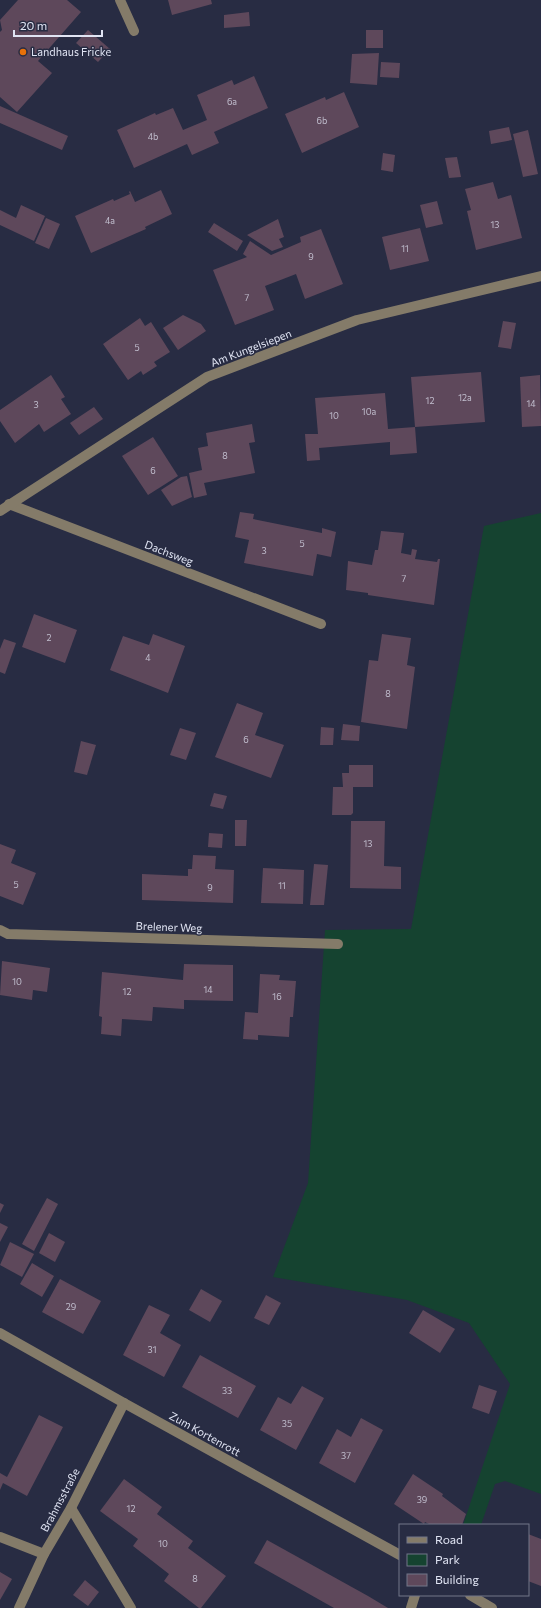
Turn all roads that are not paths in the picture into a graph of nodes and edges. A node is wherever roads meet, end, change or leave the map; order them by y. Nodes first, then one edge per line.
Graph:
1 (120, 0) edge
2 (134, 31) dead end
3 (541, 276) edge
4 (10, 504) junction
5 (0, 511) edge
6 (321, 624) dead end
7 (0, 930) edge
8 (338, 944) dead end
9 (0, 1333) edge
10 (124, 1403) junction
11 (71, 1508) junction
12 (0, 1537) edge
13 (399, 1553) edge
14 (44, 1554) junction
15 (415, 1596) edge
16 (472, 1596) edge
17 (19, 1608) edge
18 (131, 1608) edge
19 (411, 1608) edge
20 (492, 1608) edge

1 - 2 street
3 - 4 street, Am Kungelsiepen
4 - 5 street, Am Kungelsiepen
4 - 6 street, Dachsweg
7 - 8 street, Brelener Weg
9 - 10 street, Zum Kortenrott
10 - 11 street, Brahmsstraße
10 - 13 street, Zum Kortenrott
11 - 14 street, Brahmsstraße
11 - 18 street
12 - 14 street
14 - 17 street, Brahmsstraße
15 - 19 street
16 - 20 street

